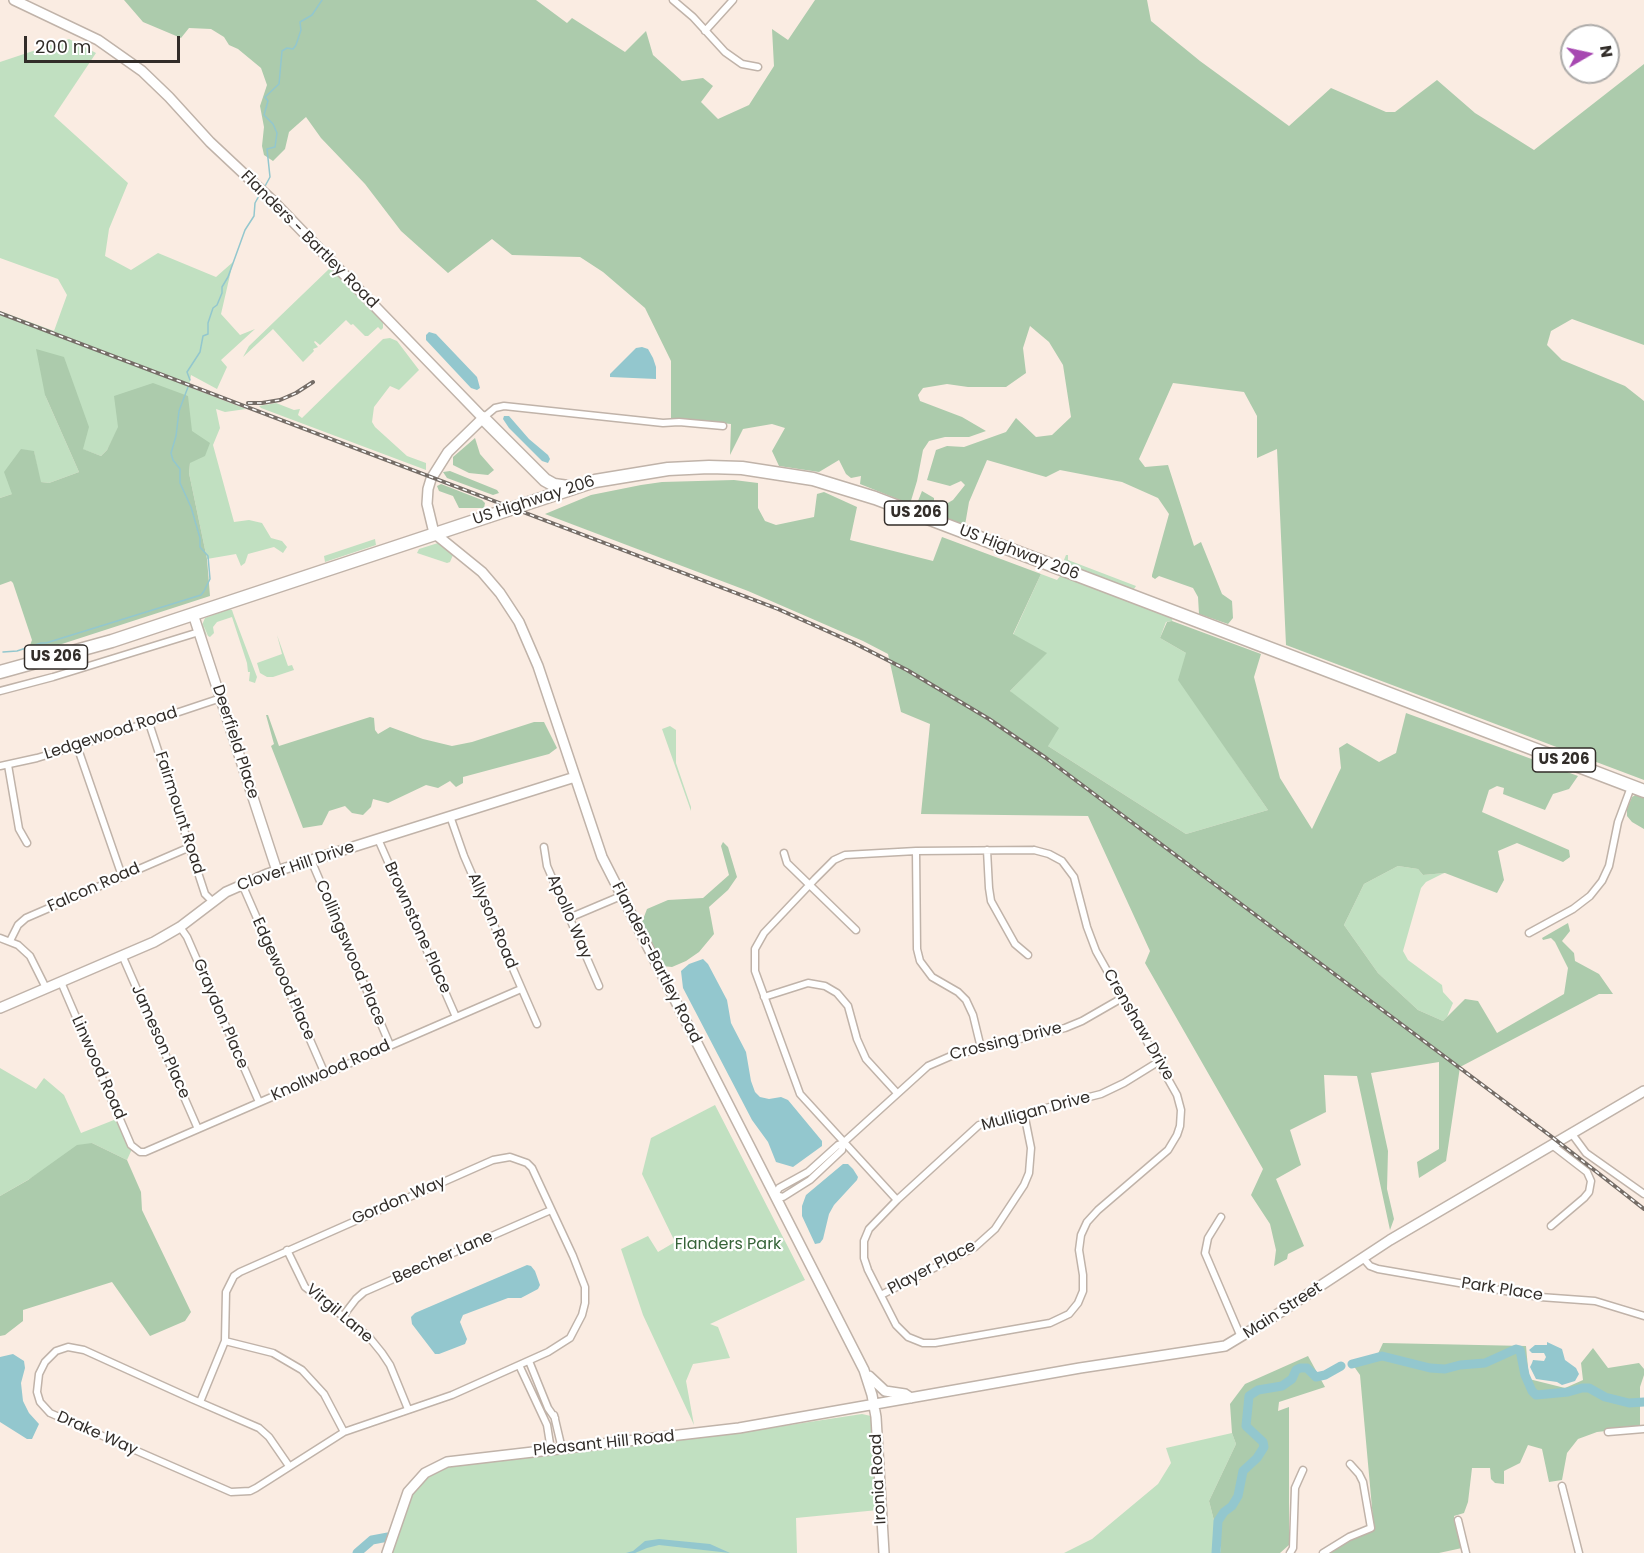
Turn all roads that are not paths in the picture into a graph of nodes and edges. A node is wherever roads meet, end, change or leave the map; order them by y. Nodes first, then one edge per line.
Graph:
1 (14, 0) edge
2 (674, 0) edge
3 (733, 0) edge
4 (705, 31) junction
5 (758, 67) dead end
6 (483, 418) junction
7 (723, 426) dead end
8 (572, 488) junction
9 (434, 533) junction
10 (193, 614) junction
11 (200, 632) junction
12 (0, 672) edge
13 (0, 691) edge
14 (221, 698) junction
15 (149, 723) junction
16 (77, 746) junction
17 (8, 765) junction
18 (0, 766) edge
19 (575, 777) junction
20 (1631, 786) junction
21 (1644, 791) edge
22 (450, 816) junction
23 (378, 839) junction
24 (27, 843) dead end
25 (190, 847) junction
26 (544, 847) dead end
27 (987, 850) junction
28 (916, 851) junction
29 (784, 853) dead end
30 (311, 860) junction
31 (277, 871) junction
32 (122, 876) junction
33 (242, 884) junction
34 (809, 885) junction
35 (621, 896) junction
36 (212, 901) junction
37 (569, 918) junction
38 (180, 927) junction
39 (856, 930) dead end
40 (1529, 933) dead end
41 (0, 938) edge
42 (10, 941) junction
43 (122, 955) junction
44 (1028, 955) dead end
45 (61, 982) junction
46 (599, 986) dead end
47 (46, 988) junction
48 (522, 989) junction
49 (764, 997) junction
50 (1122, 998) junction
51 (0, 1008) edge
52 (456, 1017) junction
53 (537, 1024) dead end
54 (390, 1045) junction
55 (981, 1048) junction
56 (1158, 1062) junction
57 (325, 1074) junction
58 (1644, 1090) edge
59 (897, 1093) junction
60 (258, 1102) junction
61 (1024, 1113) junction
62 (198, 1129) junction
63 (1572, 1134) junction
64 (843, 1143) junction
65 (1552, 1145) junction
66 (140, 1152) joint
67 (1644, 1194) edge
68 (775, 1195) junction
69 (897, 1200) junction
70 (551, 1210) junction
71 (1221, 1217) dead end
72 (1551, 1226) dead end
73 (287, 1250) junction
74 (1363, 1258) junction
75 (880, 1295) junction
76 (343, 1316) junction
77 (1644, 1316) edge
78 (579, 1324) joint
79 (1241, 1337) junction
80 (225, 1341) junction
81 (529, 1360) junction
82 (519, 1365) junction
83 (864, 1370) junction
84 (912, 1398) junction
85 (200, 1402) junction
86 (874, 1405) junction
87 (408, 1409) junction
88 (1644, 1429) edge
89 (344, 1432) junction
90 (1608, 1432) dead end
91 (562, 1449) junction
92 (551, 1450) junction
93 (1350, 1464) dead end
94 (289, 1466) junction
95 (1303, 1470) dead end
96 (1562, 1486) dead end
97 (1458, 1521) dead end
98 (1293, 1551) edge
99 (387, 1553) edge
100 (884, 1553) edge
101 (1323, 1553) edge
102 (1466, 1553) edge
103 (1579, 1553) edge

1 - 6 street, Flanders - Bartley Road
2 - 4 street
3 - 4 street
4 - 5 street
6 - 7 street
6 - 8 highway
6 - 9 street
8 - 9 highway, US Highway 206 / US 206
8 - 20 highway, US Highway 206 / US 206
9 - 10 highway, US Highway 206 / US 206
9 - 19 street, Flanders-Bartley Road
10 - 11 street, Deerfield Place
10 - 12 highway, US Highway 206 / US 206
11 - 13 street
11 - 14 street, Deerfield Place
14 - 15 street, Ledgewood Road
14 - 31 street, Deerfield Place
15 - 16 street, Ledgewood Road
15 - 25 street, Fairmount Road
16 - 17 street, Ledgewood Road
16 - 32 street
17 - 18 street, Ledgewood Road
17 - 24 street
19 - 22 street, Clover Hill Drive
19 - 35 street, Flanders-Bartley Road
20 - 21 highway, US Highway 206 / US 206
20 - 40 street
22 - 23 street, Clover Hill Drive
22 - 48 street, Allyson Road
23 - 30 street, Clover Hill Drive
23 - 52 street, Brownstone Place
25 - 32 street, Falcon Road
25 - 36 street, Fairmount Road
26 - 37 street, Apollo Way
27 - 28 street, Crenshaw Drive
27 - 44 street
27 - 50 street, Crenshaw Drive
28 - 34 street, Crenshaw Drive
28 - 55 street
29 - 34 street
30 - 31 street, Clover Hill Drive
30 - 54 street, Collingswood Place
31 - 33 street, Clover Hill Drive
32 - 42 street, Falcon Road
33 - 36 street, Clover Hill Drive
33 - 57 street, Edgewood Place
34 - 39 street
34 - 49 street, Crenshaw Drive
35 - 37 street
35 - 68 street, Flanders-Bartley Road
36 - 38 street, Clover Hill Drive
37 - 46 street, Apollo Way
38 - 43 street, Clover Hill Drive
38 - 60 street, Graydon Place
41 - 42 street
42 - 47 street
43 - 45 street, Clover Hill Drive
43 - 62 street, Jameson Place
45 - 47 street, Clover Hill Drive
45 - 66 street, Linwood Road
47 - 51 street, Clover Hill Drive
48 - 52 street, Knollwood Road
48 - 53 street, Allyson Road
49 - 59 street
49 - 64 street, Crenshaw Drive
50 - 55 street, Crossing Drive
50 - 56 street, Crenshaw Drive
52 - 54 street, Knollwood Road
54 - 57 street, Knollwood Road
55 - 59 street, Crossing Drive
56 - 61 street, Mulligan Drive
56 - 75 street, Crenshaw Drive
57 - 60 street, Knollwood Road
58 - 63 street, Main Street
59 - 64 street, Crossing Drive
60 - 62 street, Knollwood Road
61 - 69 street, Mulligan Drive
61 - 75 street, Player Place
62 - 66 street, Knollwood Road
63 - 65 street, Main Street
63 - 67 street
64 - 68 street, Crossing Drive
64 - 69 street, Crenshaw Drive
65 - 72 street
65 - 74 street, Main Street
68 - 83 street, Flanders-Bartley Road
69 - 75 street, Crenshaw Drive
70 - 73 street, Gordon Way
70 - 76 street, Beecher Lane
70 - 78 street, Gordon Way
71 - 79 street
73 - 76 street, Virgil Lane
73 - 80 street, Gordon Way
74 - 77 street, Park Place
74 - 79 street, Main Street
76 - 87 street, Virgil Lane
78 - 81 street, Drake Way
79 - 84 street, Main Street
80 - 85 street, Gordon Way
80 - 89 street
81 - 82 street, Drake Way
81 - 91 street
82 - 87 street, Drake Way
82 - 92 street
83 - 84 street
83 - 86 street, Flanders-Bartley Road
84 - 86 street, Main Street
85 - 94 street, Drake Way
85 - 94 street, Drake Way
86 - 91 street, Pleasant Hill Road
86 - 100 street, Ironia Road
87 - 89 street, Drake Way
88 - 90 street
89 - 94 street, Drake Way
91 - 92 street, Pleasant Hill Road
92 - 99 street, Pleasant Hill Road
93 - 101 street
95 - 98 street
96 - 103 street
97 - 102 street

